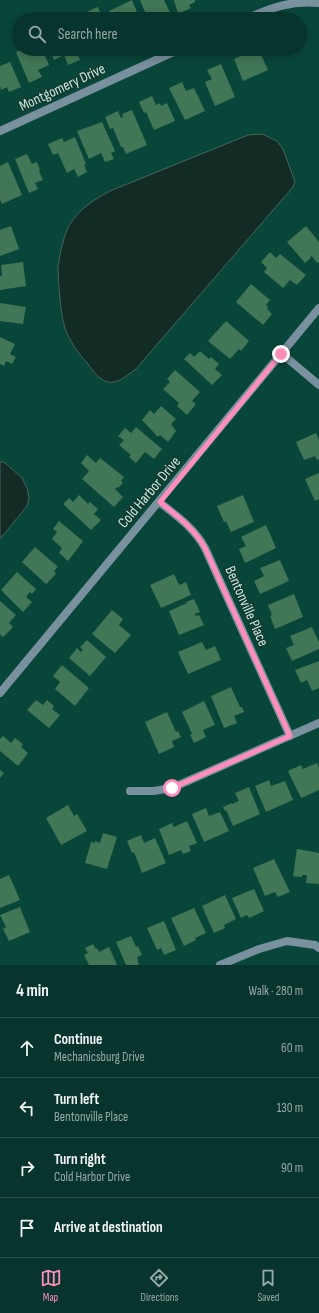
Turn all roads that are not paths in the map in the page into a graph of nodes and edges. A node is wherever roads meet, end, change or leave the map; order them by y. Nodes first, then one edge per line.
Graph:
1 (319, 3) edge
2 (261, 12) edge
3 (165, 56) edge
4 (0, 131) edge
5 (319, 308) edge
6 (281, 354) junction
7 (319, 385) edge
8 (160, 502) junction
9 (0, 693) edge
10 (319, 723) edge
11 (290, 736) junction
12 (130, 791) dead end
13 (319, 948) edge
14 (220, 965) edge

1 - 2 street
3 - 4 street, Montgomery Drive
5 - 6 street, Cold Harbor Drive
6 - 7 street
6 - 8 street, Cold Harbor Drive
8 - 9 street, Cold Harbor Drive
8 - 11 street, Bentonville Place
10 - 11 street
11 - 12 street
13 - 14 street

